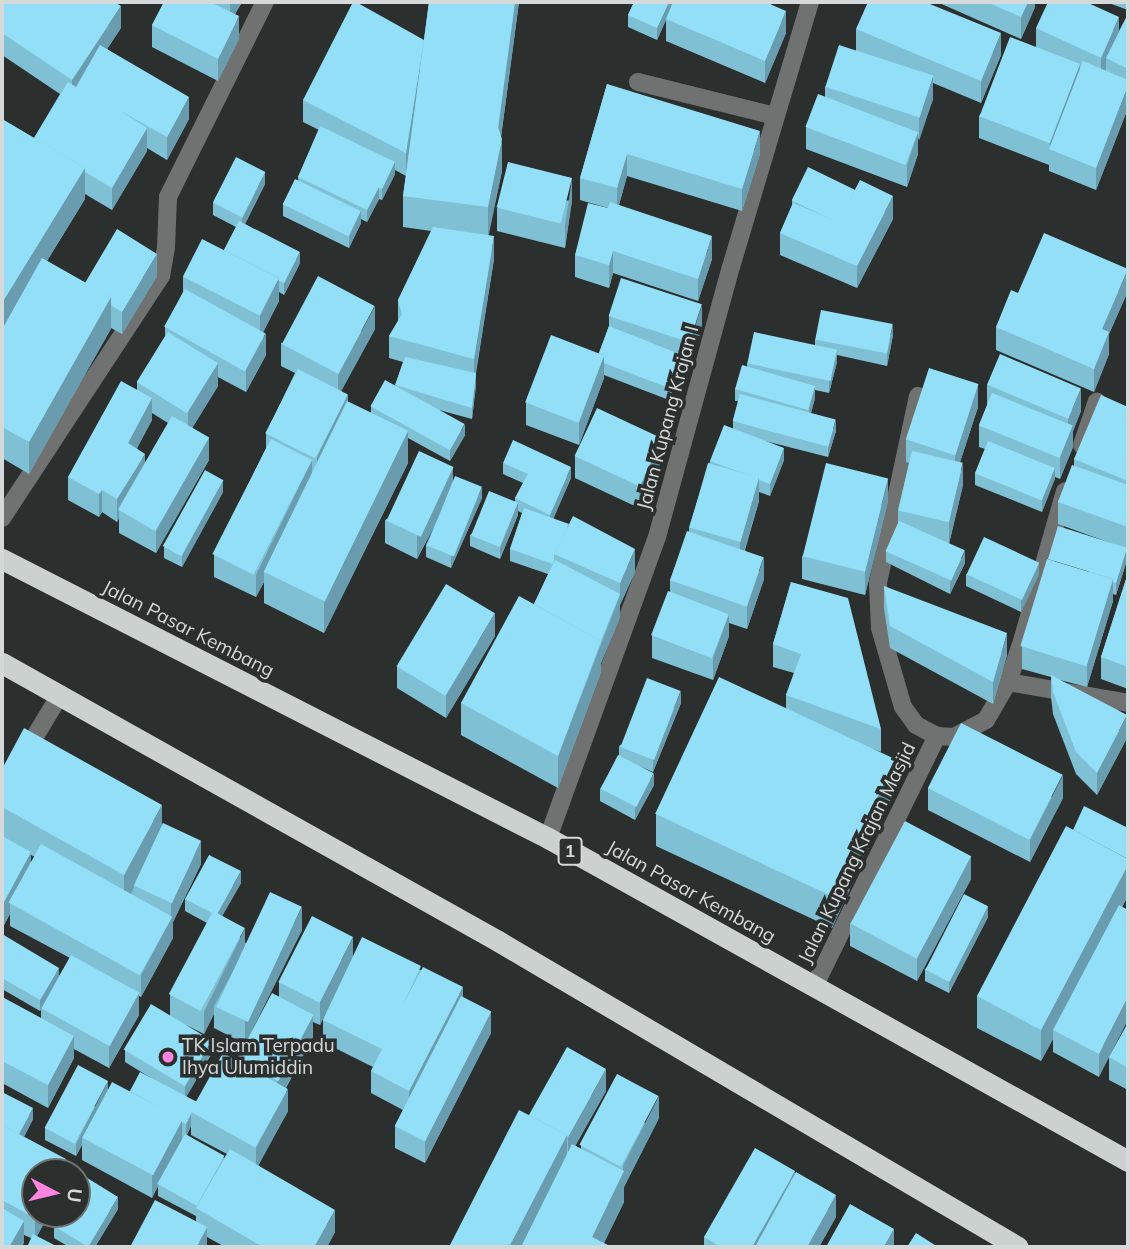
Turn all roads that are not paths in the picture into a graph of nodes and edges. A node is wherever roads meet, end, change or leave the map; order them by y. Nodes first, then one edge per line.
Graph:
1 (265, 2) edge
2 (810, 2) edge
3 (638, 82) dead end
4 (775, 116) junction
5 (918, 396) edge
6 (1097, 401) edge
7 (2, 518) edge
8 (2, 559) edge
9 (2, 663) edge
10 (1008, 682) junction
11 (60, 695) junction
12 (1128, 703) edge
13 (937, 736) junction
14 (2, 791) edge
15 (548, 838) junction
16 (814, 988) junction
17 (1128, 1161) edge
18 (1018, 1247) edge

1 - 7 street
2 - 4 street, Jalan Kupang Krajan I
3 - 4 street
4 - 15 street, Jalan Kupang Krajan I
5 - 13 street, Jalan Kupang Krajan Masjid
6 - 10 street, Jalan Kupang Krajan Masjid
8 - 15 highway, Jalan Pasar Kembang / 1
9 - 11 highway
10 - 12 street
10 - 13 street, Jalan Kupang Krajan Masjid
11 - 14 street
11 - 18 highway
13 - 16 street, Jalan Kupang Krajan Masjid
15 - 16 highway, Jalan Pasar Kembang / 1
16 - 17 highway, Jalan Pasar Kembang / 1

